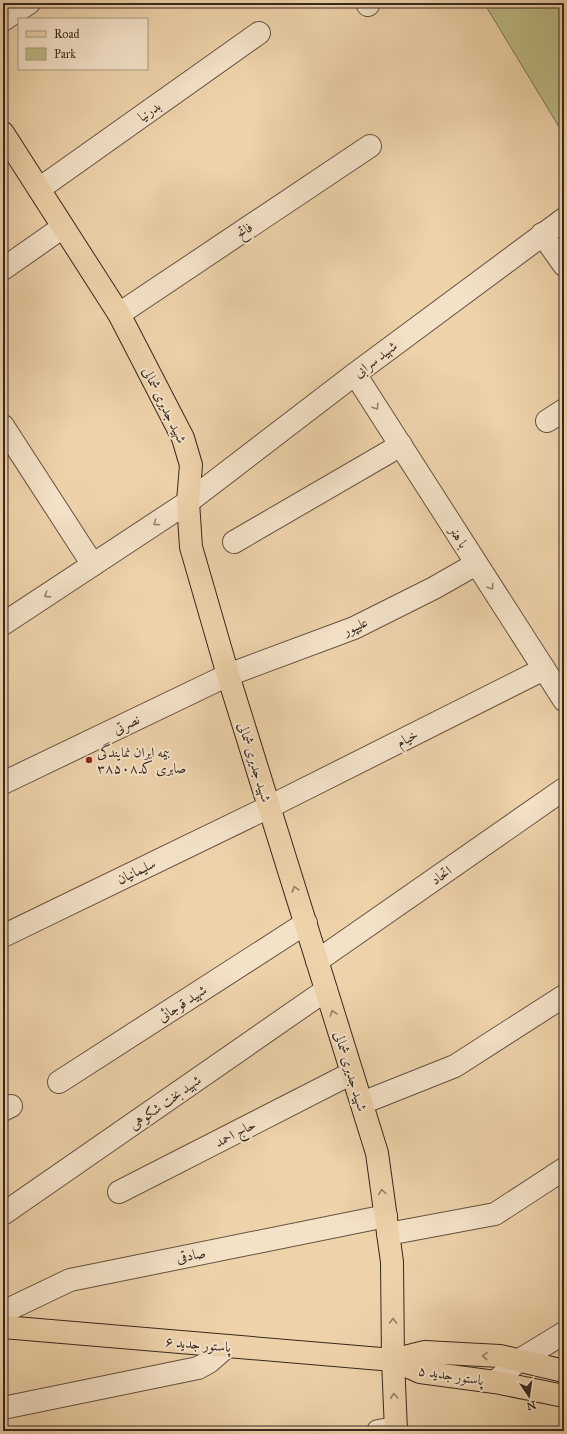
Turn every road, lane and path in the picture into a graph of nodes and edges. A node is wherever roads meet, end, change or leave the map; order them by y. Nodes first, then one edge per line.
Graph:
1 (29, 3) edge
2 (3, 20) edge
3 (259, 33) dead end
4 (3, 133) edge
5 (370, 146) dead end
6 (39, 189) junction
7 (564, 219) edge
8 (63, 227) junction
9 (542, 234) junction
10 (564, 265) edge
11 (3, 269) edge
12 (119, 314) junction
13 (355, 374) junction
14 (3, 426) edge
15 (401, 445) junction
16 (188, 502) junction
17 (234, 542) dead end
18 (476, 564) junction
19 (93, 565) junction
20 (3, 624) edge
21 (544, 669) junction
22 (228, 675) junction
23 (564, 700) edge
24 (3, 783) edge
25 (564, 789) edge
26 (269, 807) junction
27 (306, 923) junction
28 (3, 936) edge
29 (317, 961) junction
30 (326, 990) junction
31 (564, 996) edge
32 (352, 1073) junction
33 (59, 1082) dead end
34 (362, 1103) junction
35 (564, 1169) edge
36 (119, 1192) dead end
37 (3, 1214) edge
38 (387, 1225) junction
39 (3, 1312) edge
40 (3, 1327) edge
41 (558, 1340) edge
42 (226, 1346) junction
43 (393, 1360) junction
44 (518, 1361) junction
45 (564, 1371) edge
46 (495, 1382) junction
47 (564, 1396) edge
48 (3, 1408) edge
49 (390, 1430) edge

1 - 2 street
3 - 6 street, بدرنیا
4 - 6 main road, شهید جدیری شمالی
5 - 12 street, فاتح
6 - 8 main road, شهید جدیری شمالی
7 - 9 street, شهید سرابی
8 - 11 street
8 - 12 main road, شهید جدیری شمالی
9 - 10 street
9 - 13 street, شهید سرابی
12 - 16 main road, شهید جدیری شمالی
13 -> 15 street, با هنر
13 - 16 street, شهید سرابی
14 - 19 street
15 - 17 street
15 - 18 street, با هنر
16 -> 19 street, شهید سرابی
16 - 22 main road, شهید جدیری شمالی
18 -> 21 street, با هنر
18 - 22 street, علیپور
19 -> 20 street, شهید سرابی
21 - 23 street, با هنر
21 - 26 street, خیام
22 - 24 street, نصرتی
22 - 26 main road, شهید جدیری شمالی
25 - 29 street, اتحاد
27 -> 26 main road, شهید جدیری شمالی
26 - 28 street, سلیمانیان
27 - 29 main road, شهید جدیری شمالی
27 - 33 street, شهید قوجائی
29 - 30 main road, شهید جدیری شمالی
32 -> 30 main road, شهید جدیری شمالی
30 - 37 street, شهید بخت شکوهی
31 - 34 street
32 - 34 main road, شهید جدیری شمالی
32 - 36 street, حاج احمد
38 -> 34 main road, شهید جدیری شمالی
35 - 38 street, صادقی
38 - 39 street, صادقی
43 -> 38 main road, شهید جدیری شمالی
40 - 42 main road, پاستور جدید ۶
41 - 44 street
42 - 43 main road, پاستور جدید ۶
42 - 48 street
44 -> 43 main road, پاستور جدید ۵
43 - 46 main road, پاستور جدید ۵
49 -> 43 main road, شهید جدیری شمالی
44 - 45 main road, پاستور جدید ۵
44 - 46 street
46 - 47 main road, پاستور جدید ۵

